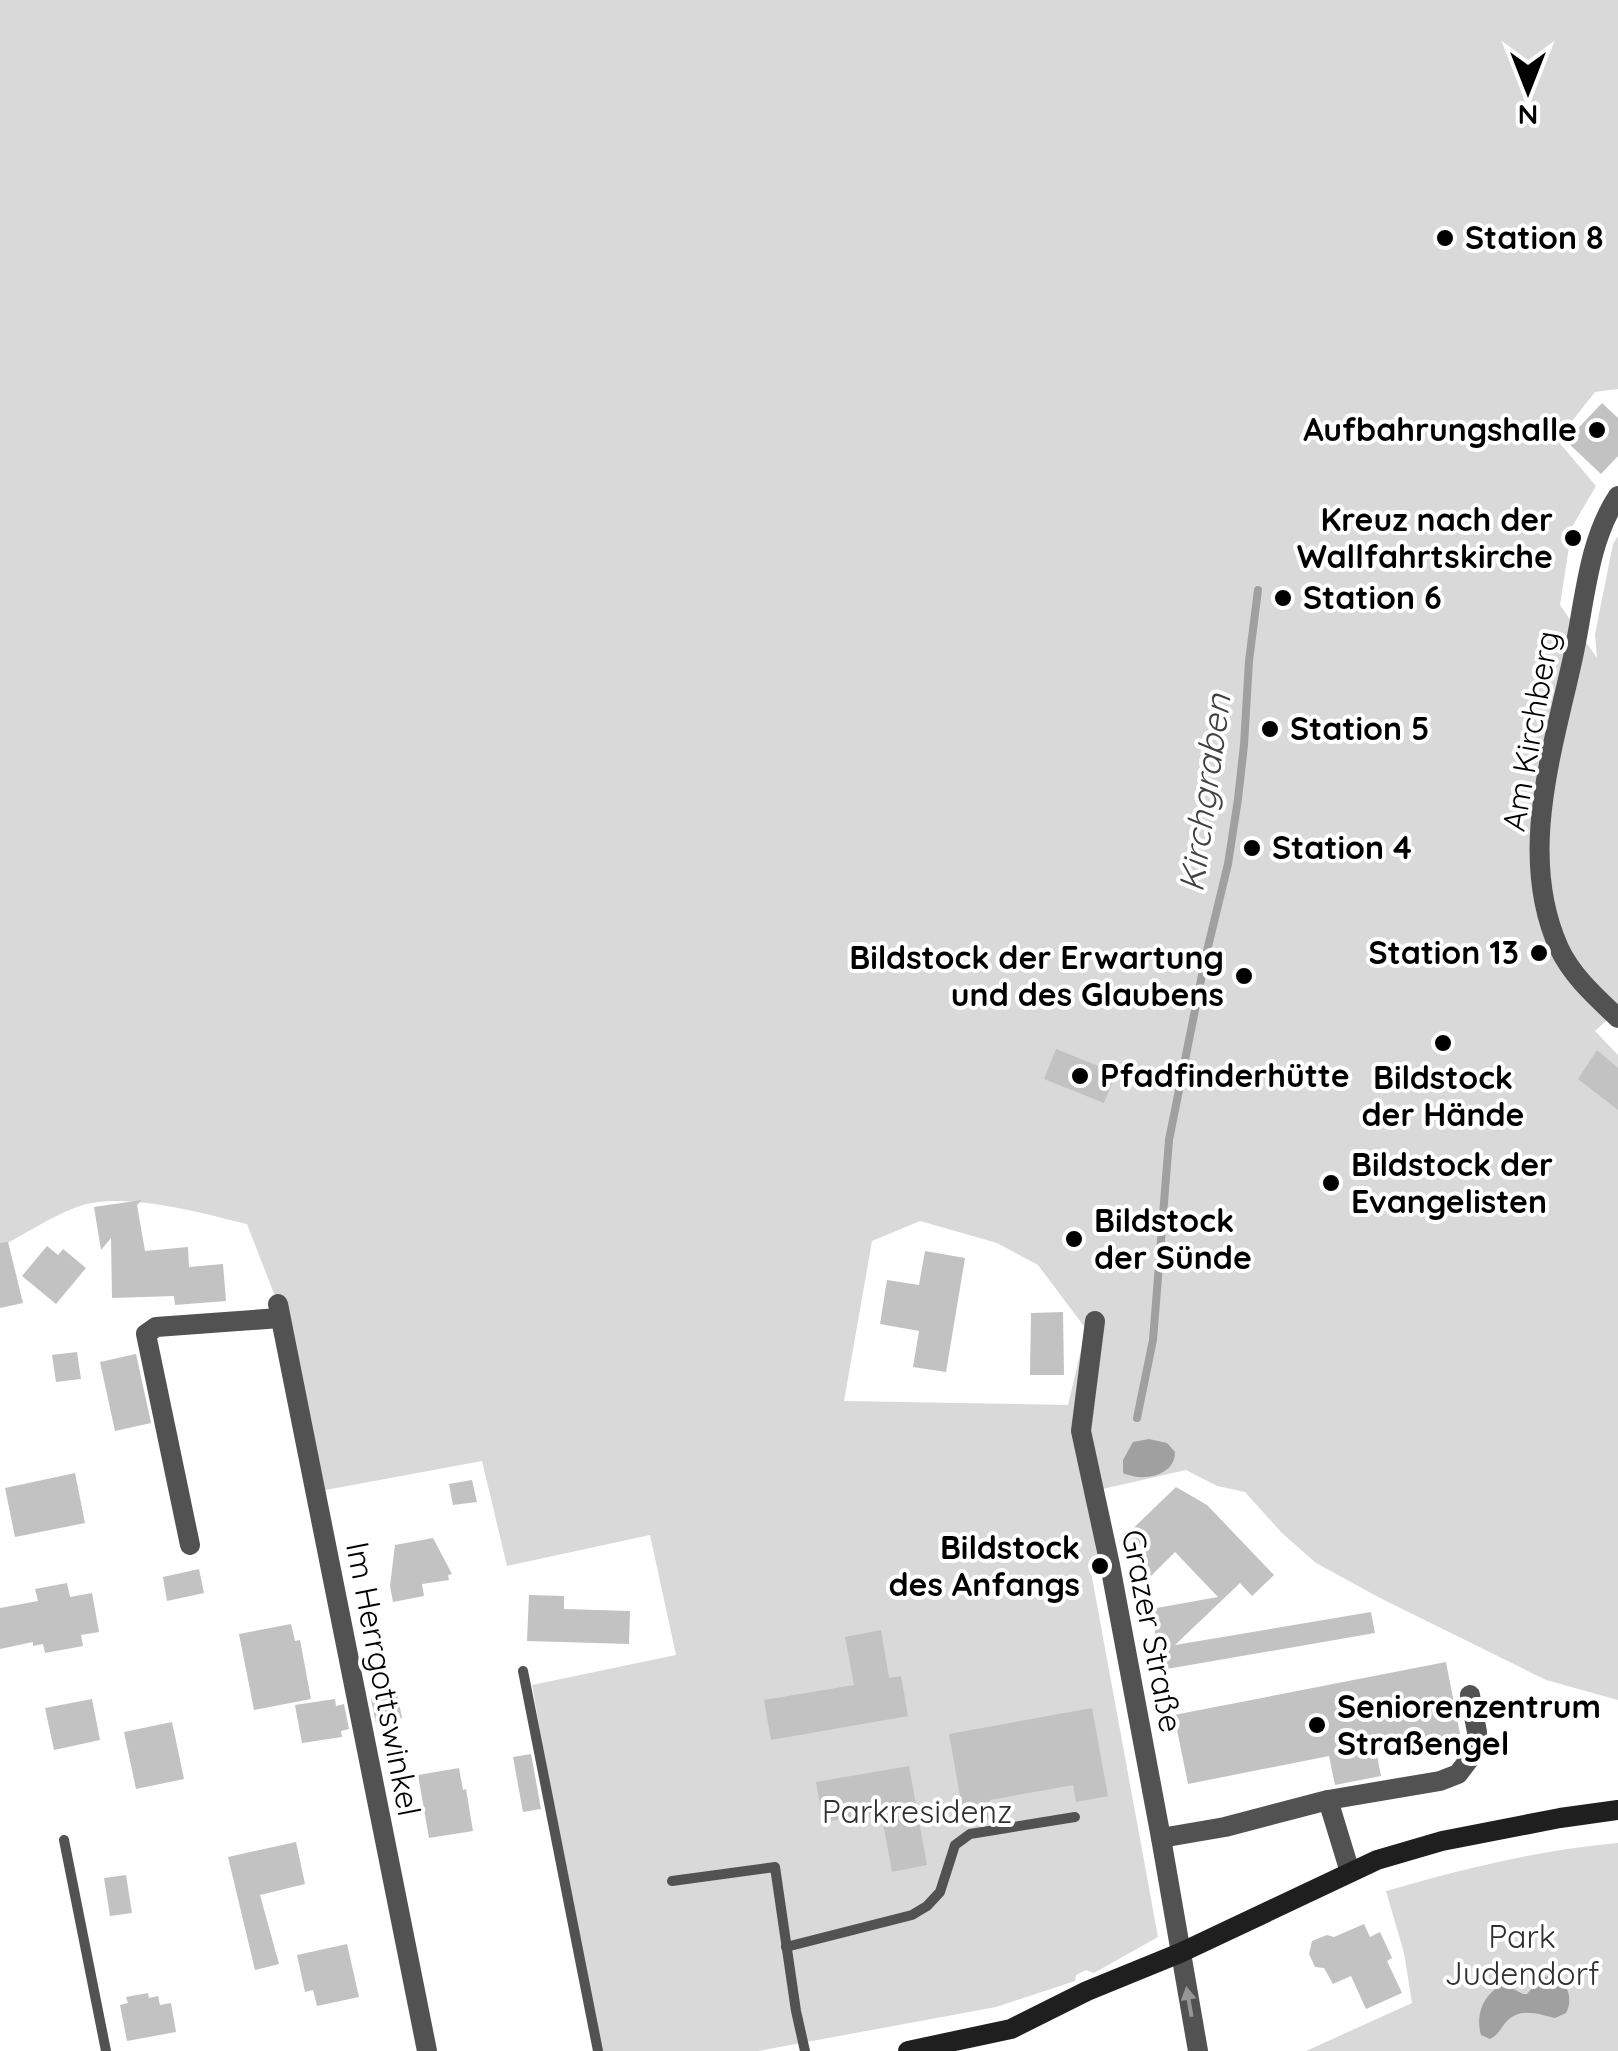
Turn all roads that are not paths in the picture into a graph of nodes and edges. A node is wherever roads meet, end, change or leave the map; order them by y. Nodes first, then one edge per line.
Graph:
1 (1618, 496) edge
2 (1618, 1018) edge
3 (1095, 1321) dead end
4 (190, 1545) dead end
5 (523, 1671) dead end
6 (1470, 1694) dead end
7 (1328, 1800) junction
8 (1618, 1810) edge
9 (1074, 1817) dead end
10 (1162, 1838) junction
11 (64, 1840) dead end
12 (1350, 1872) junction
13 (672, 1881) dead end
14 (786, 1947) junction
15 (1180, 1953) junction
16 (106, 2051) edge
17 (427, 2051) edge
18 (598, 2051) edge
19 (806, 2051) edge
20 (908, 2051) edge
21 (1198, 2051) edge

1 - 2 street, Am Kirchberg
3 - 10 street, Grazer Straße
4 - 17 street, Im Herrgottswinkel
5 - 18 lane
6 - 7 street
7 - 10 street
7 - 12 street
8 - 12 main road
9 - 14 lane
10 - 15 street, Grazer Straße
11 - 16 lane
12 - 15 main road
13 - 14 lane
14 - 19 lane
15 - 20 main road
21 -> 15 street, Grazer Straße

